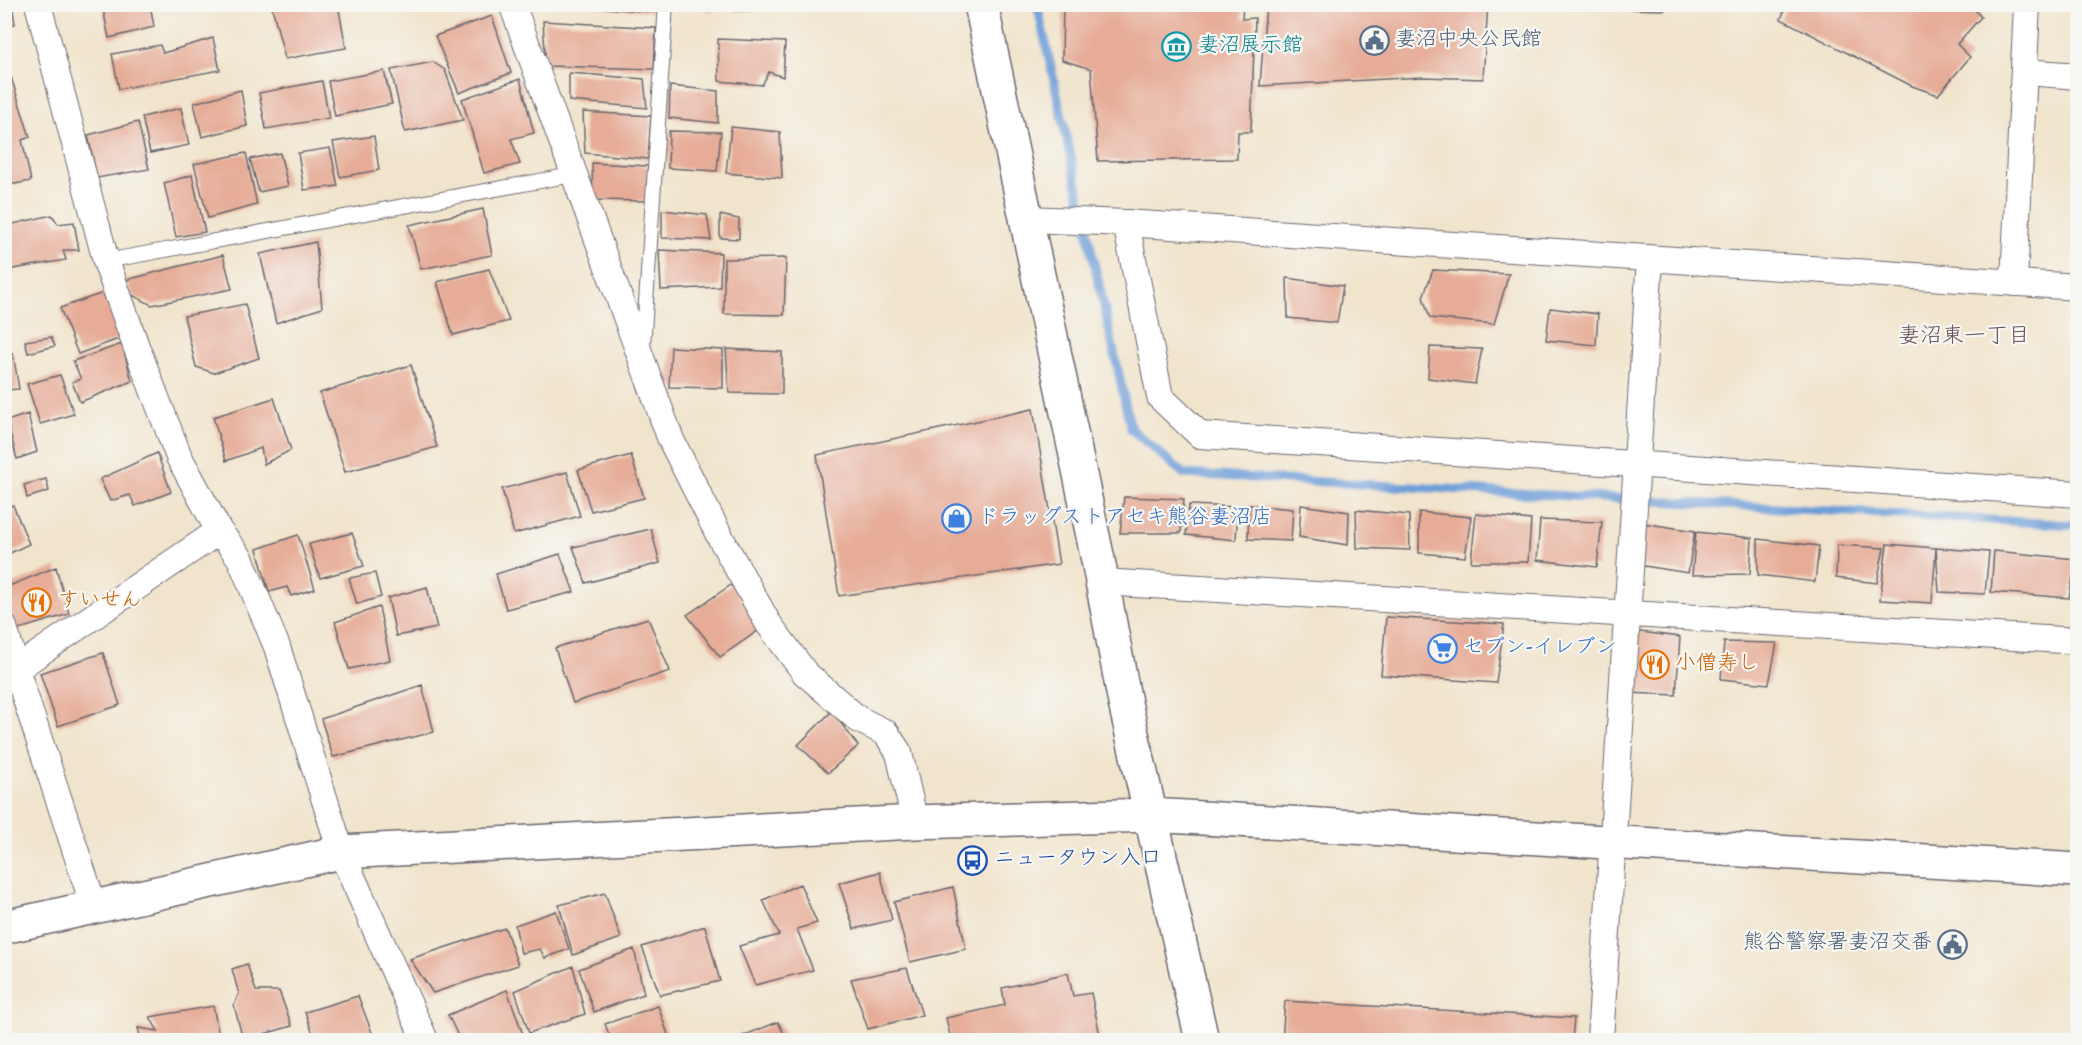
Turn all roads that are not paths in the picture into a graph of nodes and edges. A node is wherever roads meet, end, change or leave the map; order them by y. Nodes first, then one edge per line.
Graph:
1 (38, 4) edge
2 (512, 4) edge
3 (666, 4) edge
4 (981, 4) edge
5 (2027, 4) edge
6 (2024, 72) junction
7 (2078, 76) edge
8 (572, 175) junction
9 (1027, 219) junction
10 (1126, 223) junction
11 (1650, 258) junction
12 (106, 261) junction
13 (2014, 282) junction
14 (2078, 287) edge
15 (642, 363) junction
16 (1636, 464) junction
17 (2078, 494) edge
18 (219, 531) junction
19 (1102, 582) junction
20 (1627, 614) junction
21 (4, 627) edge
22 (2078, 641) edge
23 (10, 673) edge
24 (1151, 815) junction
25 (915, 822) junction
26 (1613, 841) junction
27 (341, 852) junction
28 (2078, 870) edge
29 (94, 908) junction
30 (4, 927) edge
31 (425, 1041) edge
32 (1202, 1041) edge
33 (1600, 1041) edge

1 - 12 street
2 - 8 street
3 - 15 lane
4 - 9 street
5 - 6 street
6 - 7 street
6 - 13 street
8 - 12 lane
8 - 15 street
9 - 10 street
9 - 19 street
10 - 11 street
10 - 16 street
11 - 13 street
11 - 16 street
12 - 18 street
13 - 14 street
15 - 25 street
16 - 17 street
16 - 20 street
18 - 23 street
18 - 27 street
19 - 20 street
19 - 24 street
20 - 22 street
20 - 26 street
21 - 23 street
23 - 29 street
24 - 25 street
24 - 26 street
24 - 32 street
25 - 27 street
26 - 28 street
26 - 33 street
27 - 29 street
27 - 31 street
29 - 30 street

